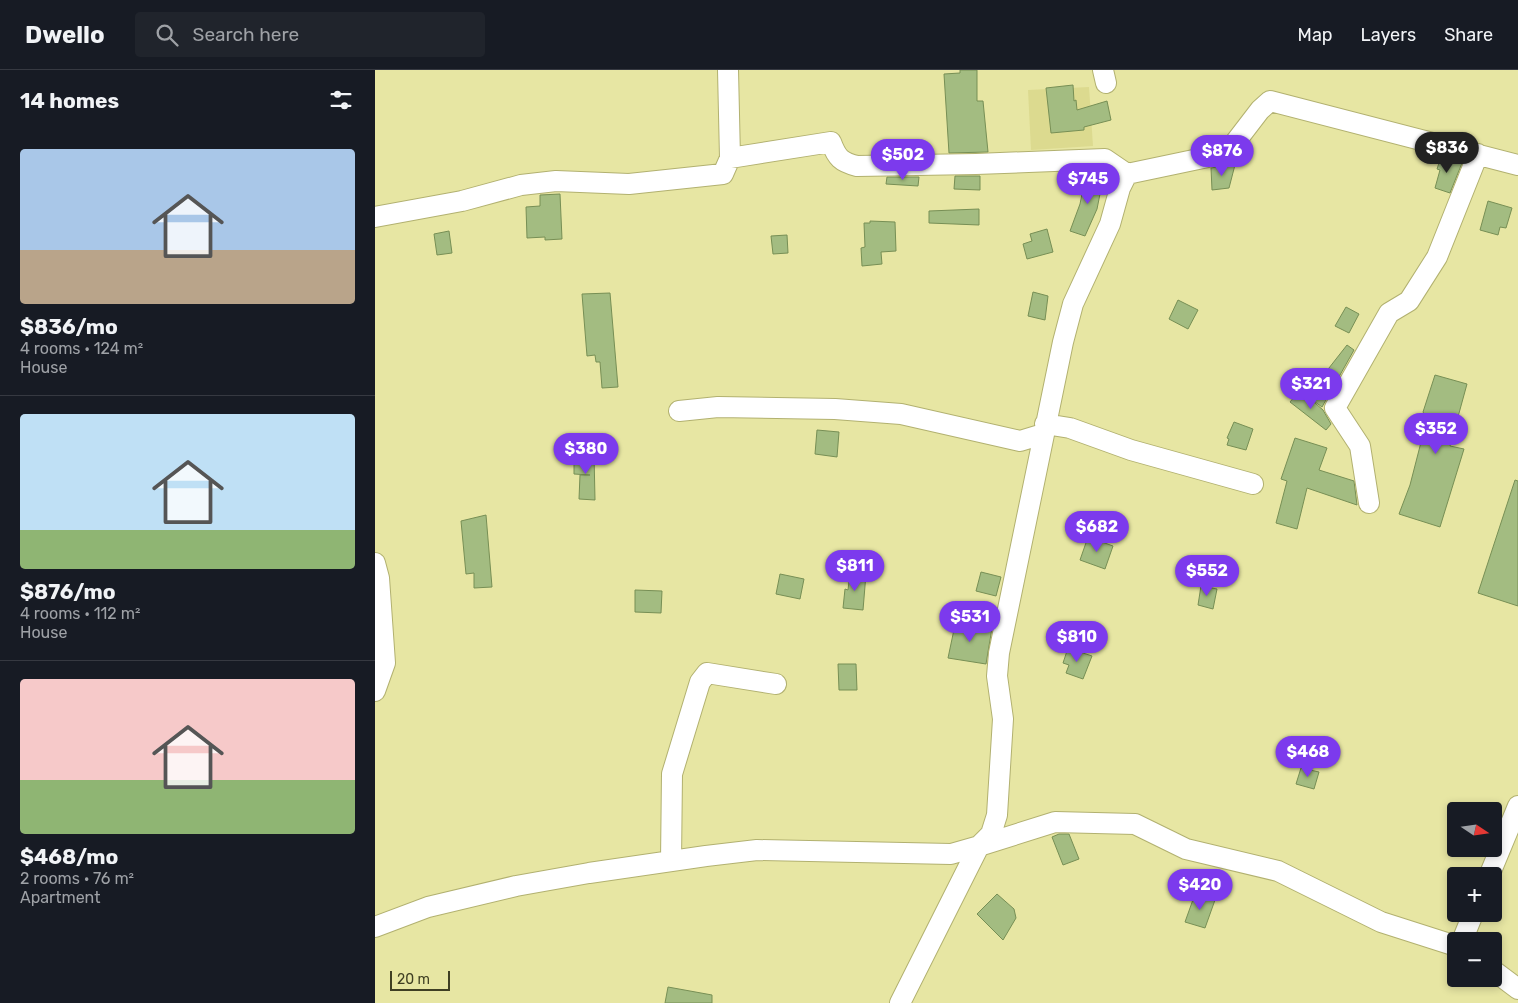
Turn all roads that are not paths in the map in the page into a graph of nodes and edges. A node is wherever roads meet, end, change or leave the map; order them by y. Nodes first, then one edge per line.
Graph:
1 (729, 70) edge
2 (1477, 154) junction
3 (730, 158) junction
4 (1518, 165) edge
5 (1127, 174) junction
6 (375, 217) edge
7 (679, 411) dead end
8 (1044, 429) junction
9 (1253, 484) dead end
10 (1369, 503) dead end
11 (375, 563) edge
12 (776, 684) dead end
13 (375, 691) edge
14 (1518, 806) edge
15 (979, 846) junction
16 (671, 861) junction
17 (1493, 867) edge
18 (375, 927) edge
19 (1447, 943) edge
20 (1502, 977) edge
21 (1518, 989) edge
22 (900, 1003) edge

1 - 3 street
2 - 4 street
2 - 5 street
2 - 10 street
3 - 5 street
3 - 6 street
5 - 8 street
7 - 8 street
8 - 9 street
8 - 15 street
11 - 13 street
12 - 16 street
14 - 17 street
15 - 16 street
15 - 19 street
15 - 22 street
16 - 18 street
20 - 21 street

